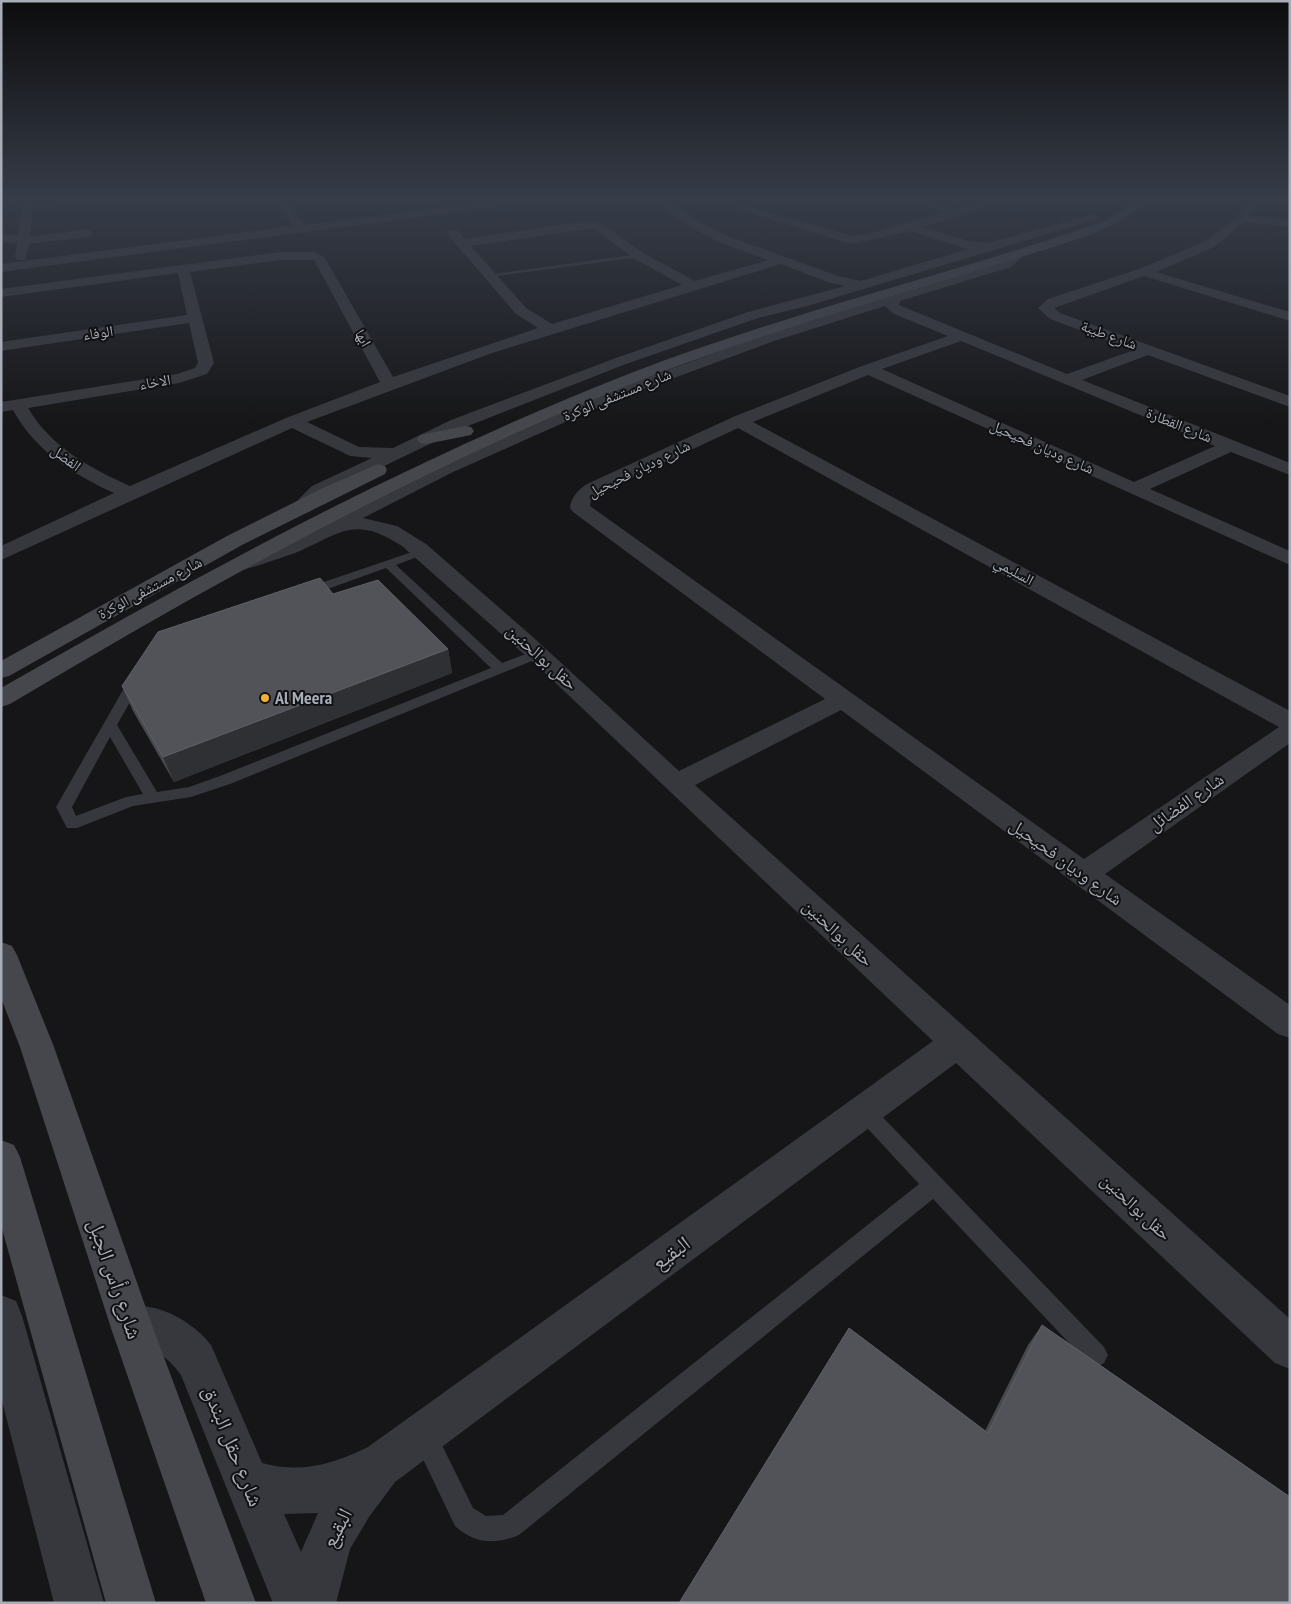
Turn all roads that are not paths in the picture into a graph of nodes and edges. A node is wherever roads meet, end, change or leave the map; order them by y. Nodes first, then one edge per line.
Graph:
1 (141, 274) edge
2 (185, 274) edge
3 (328, 274) edge
4 (499, 274) edge
5 (672, 274) edge
6 (735, 274) edge
7 (814, 274) edge
8 (894, 274) edge
9 (919, 274) edge
10 (954, 274) edge
11 (980, 274) edge
12 (1138, 274) edge
13 (1150, 274) edge
14 (490, 275) joint
15 (839, 285) junction
16 (694, 286) junction
17 (1, 293) edge
18 (897, 305) junction
19 (782, 308) junction
20 (863, 309) joint
21 (838, 316) junction
22 (1290, 317) edge
23 (196, 318) junction
24 (806, 319) junction
25 (758, 323) junction
26 (548, 328) junction
27 (962, 336) junction
28 (1, 347) edge
29 (1148, 350) junction
30 (868, 369) junction
31 (1068, 379) junction
32 (389, 384) junction
33 (1290, 402) edge
34 (10, 406) edge
35 (531, 419) junction
36 (739, 421) junction
37 (292, 422) junction
38 (465, 431) junction
39 (426, 440) junction
40 (503, 445) junction
41 (1230, 446) junction
42 (356, 452) junction
43 (398, 452) junction
44 (1290, 470) edge
45 (353, 474) junction
46 (1134, 489) junction
47 (129, 493) junction
48 (300, 508) junction
49 (379, 514) junction
50 (325, 529) joint
51 (422, 552) junction
52 (1, 554) edge
53 (1290, 559) edge
54 (388, 564) junction
55 (226, 569) junction
56 (294, 596) edge
57 (538, 653) junction
58 (143, 665) edge
59 (500, 669) junction
60 (1, 670) edge
61 (1, 699) edge
62 (842, 700) junction
63 (1290, 722) edge
64 (110, 724) junction
65 (1290, 731) edge
66 (676, 784) junction
67 (152, 797) junction
68 (1083, 874) junction
69 (1, 954) edge
70 (1290, 1024) edge
71 (958, 1042) junction
72 (864, 1111) junction
73 (1, 1157) edge
74 (934, 1185) junction
75 (1, 1316) edge
76 (132, 1328) junction
77 (1290, 1348) edge
78 (1096, 1355) dead end
79 (423, 1434) junction
80 (384, 1463) junction
81 (247, 1482) junction
82 (78, 1603) edge
83 (131, 1603) edge
84 (231, 1603) edge
85 (298, 1603) edge
86 (311, 1603) edge

1 - 17 street, ابها
2 - 23 street, الاخاء
3 - 32 street, ابها
4 - 14 lane
5 - 16 street
6 - 16 street
7 - 15 street
8 - 15 street, شارع مستشفى الوكرة
9 - 25 street, شارع مستشفى الوكرة
10 - 24 street, شارع مستشفى الوكرة
11 - 18 street, شارع مستشفى الوكرة
12 - 29 street, شارع طيبة
13 - 22 street
14 - 26 street
15 - 19 street, شارع مستشفى الوكرة
16 - 26 street
18 - 20 street, شارع القطارة
18 - 27 street, شارع القطارة
19 - 25 street
19 - 39 street, شارع مستشفى الوكرة
20 - 21 street, شارع مستشفى الوكرة
21 - 24 street
21 - 40 street, شارع مستشفى الوكرة
23 - 28 street, الوفاء
23 - 34 street, الاخاء
24 - 35 street, شارع مستشفى الوكرة
25 - 38 street, شارع مستشفى الوكرة
26 - 32 street
27 - 30 street, شارع وديان فحيحيل
27 - 31 street, شارع القطارة
29 - 31 street
29 - 33 street, شارع طيبة
30 - 36 street, شارع وديان فحيحيل
30 - 46 street, شارع وديان فحيحيل
31 - 41 street, شارع القطارة
32 - 37 street
34 - 47 street, الفضل
35 - 40 street
35 - 55 street, شارع مستشفى الوكرة
36 - 62 street, شارع وديان فحيحيل
36 - 63 street, السليمي
37 - 42 street
37 - 47 street
38 - 39 street
38 - 48 street, شارع مستشفى الوكرة
39 - 43 street, شارع مستشفى الوكرة
40 - 49 street, شارع مستشفى الوكرة
41 - 44 street, شارع القطارة
41 - 46 street
42 - 43 street
42 - 45 street
43 - 45 street, شارع مستشفى الوكرة
45 - 48 street, شارع مستشفى الوكرة
46 - 53 street, شارع وديان فحيحيل
47 - 52 street
48 - 60 street, شارع مستشفى الوكرة
49 - 50 street, حقل بوالحنين
49 - 51 street, حقل بوالحنين
50 - 55 street, شارع مستشفى الوكرة
51 - 54 lane
51 - 57 street, حقل بوالحنين
54 - 56 lane
54 - 59 lane
55 - 61 street, شارع مستشفى الوكرة
57 - 59 lane
57 - 66 street, حقل بوالحنين
58 - 64 lane
59 - 67 lane
62 - 66 street
62 - 68 street, شارع وديان فحيحيل
64 - 67 lane
64 - 67 lane
65 - 68 street, شارع الفضائل
66 - 71 street, حقل بوالحنين
68 - 70 street, شارع وديان فحيحيل
69 - 76 street, شارع رأس الجبل
71 - 72 street, البقيع
71 - 77 street, حقل بوالحنين
72 - 74 lane
72 - 79 street, البقيع
73 - 83 street
74 - 78 lane
74 - 79 lane
75 - 82 street
76 - 81 street, شارع حقل البندق
76 - 84 street, شارع رأس الجبل
79 - 80 street, البقيع
80 - 81 street, البقيع
80 - 86 street, البقيع
81 - 85 street, شارع حقل البندق

